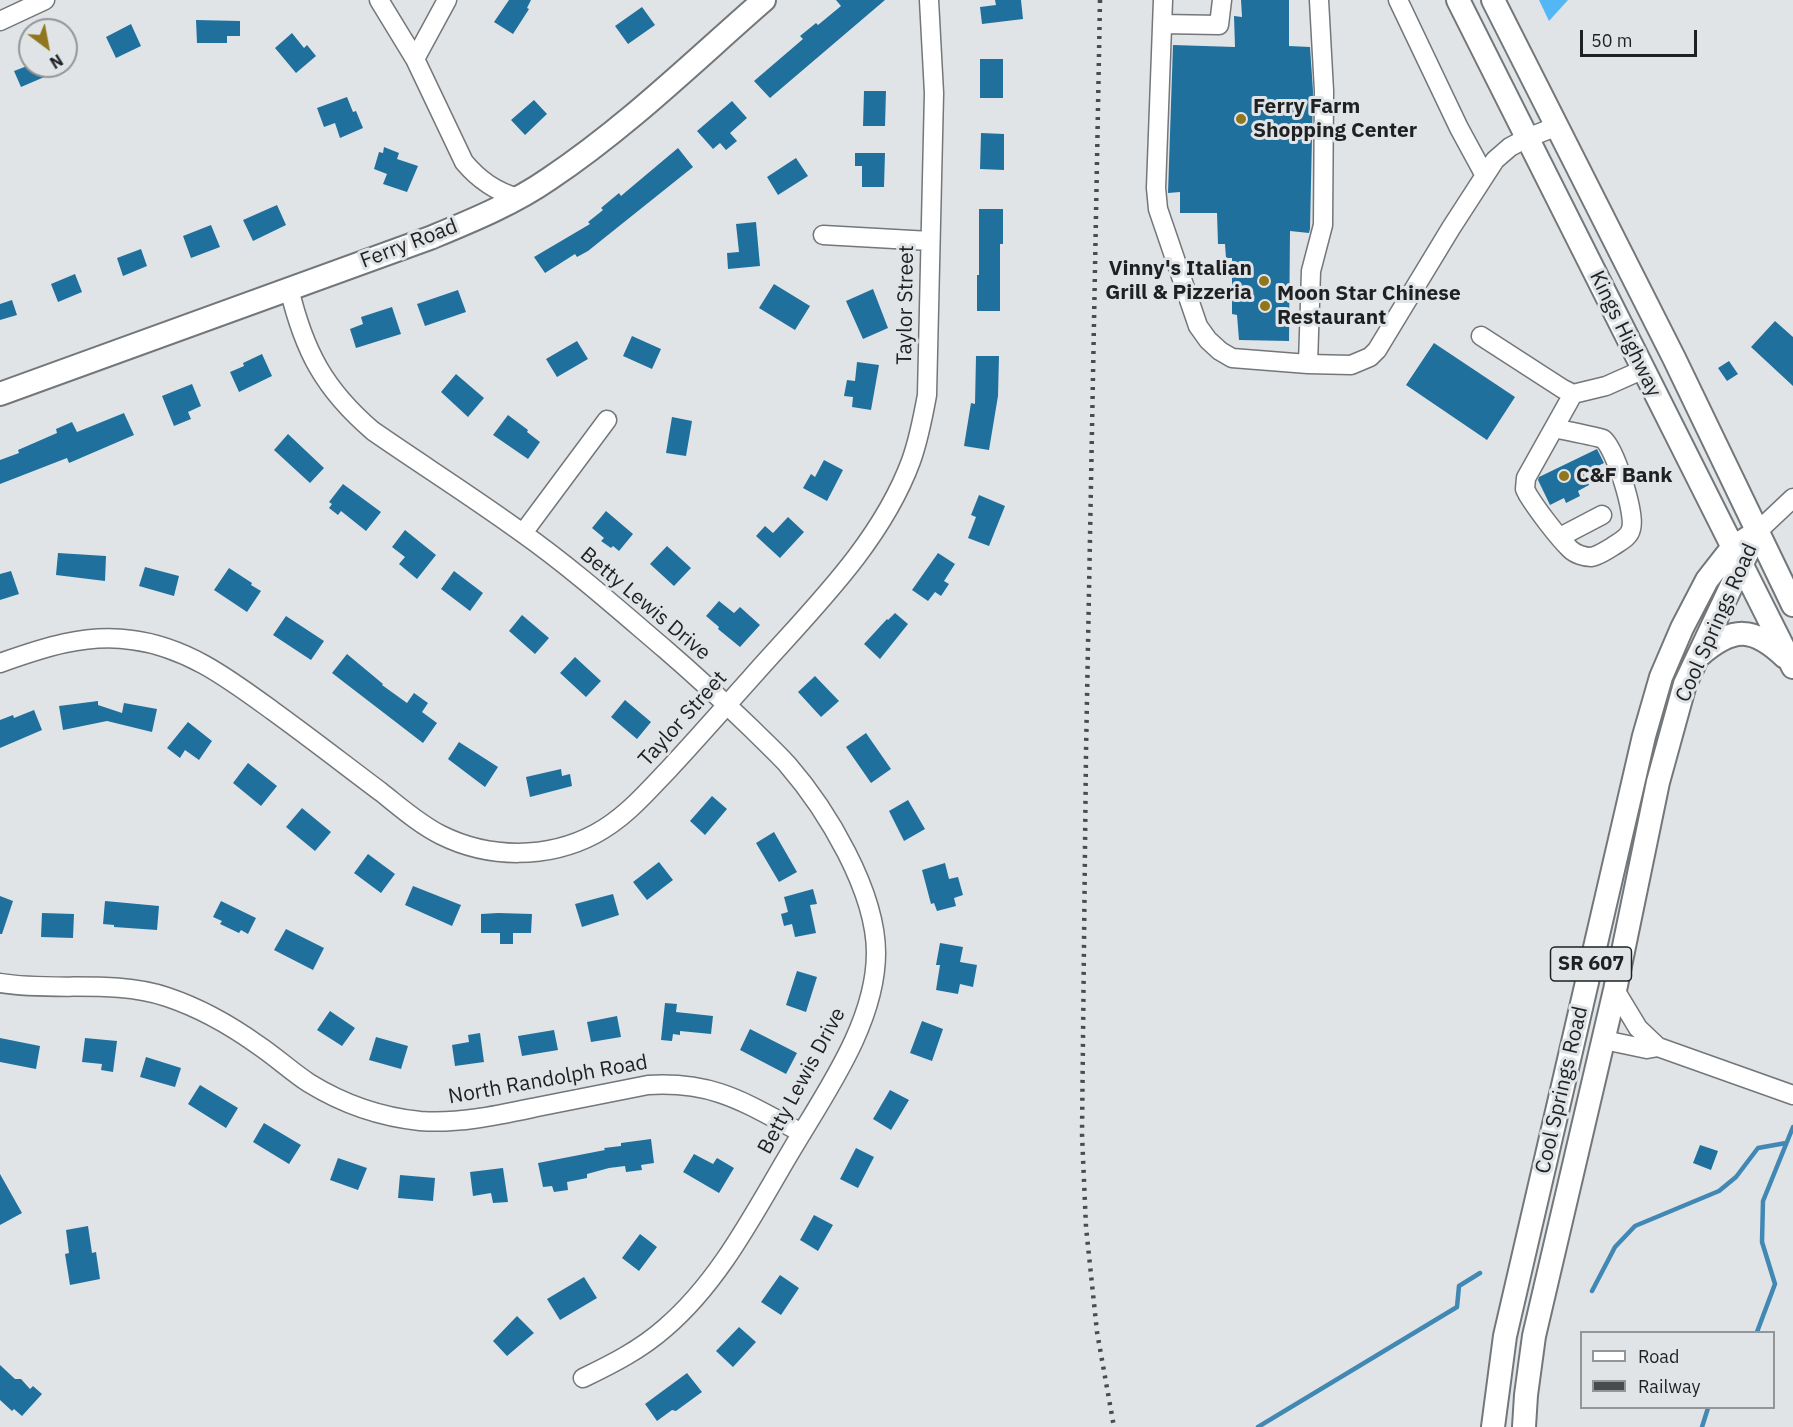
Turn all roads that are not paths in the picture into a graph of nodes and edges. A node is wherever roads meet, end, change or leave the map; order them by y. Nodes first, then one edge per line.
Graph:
1 (43, 0) edge
2 (379, 0) edge
3 (447, 0) edge
4 (764, 0) edge
5 (929, 0) edge
6 (1162, 0) edge
7 (1222, 0) edge
8 (1319, 0) edge
9 (1398, 0) edge
10 (1458, 0) edge
11 (1493, 0) edge
12 (0, 21) edge
13 (1162, 24) junction
14 (416, 59) junction
15 (1555, 127) junction
16 (1527, 138) junction
17 (1484, 174) junction
18 (518, 198) junction
19 (824, 235) dead end
20 (930, 241) junction
21 (289, 288) junction
22 (1480, 336) dead end
23 (1308, 364) junction
24 (1642, 370) junction
25 (0, 394) edge
26 (1573, 394) junction
27 (607, 420) dead end
28 (1554, 428) junction
29 (1791, 505) edge
30 (1602, 515) dead end
31 (1757, 532) junction
32 (523, 533) junction
33 (1560, 537) junction
34 (1737, 557) junction
35 (1793, 605) edge
36 (1699, 655) junction
37 (0, 663) edge
38 (1792, 664) edge
39 (727, 705) junction
40 (1595, 946) junction
41 (0, 983) edge
42 (1615, 990) junction
43 (1604, 1040) junction
44 (1658, 1047) junction
45 (1793, 1095) edge
46 (802, 1133) junction
47 (583, 1378) dead end
48 (1493, 1427) edge
49 (1524, 1427) edge

1 - 12 street
2 - 14 street
3 - 14 street
4 - 18 main road, Ferry Road
5 - 20 street, Taylor Street
6 - 13 street
7 - 13 street
8 - 23 street
9 - 17 street
10 - 16 main road, Kings Highway
11 - 15 main road, Kings Highway
13 - 23 street
14 - 18 street
15 - 16 street
15 - 31 main road, Kings Highway
16 - 17 street
16 - 24 main road, Kings Highway
17 - 23 street
18 - 21 main road, Ferry Road
19 - 20 street
20 - 39 street, Taylor Street
21 - 25 main road, Ferry Road
21 - 32 street, Betty Lewis Drive
22 - 26 street
24 - 26 street
24 - 34 main road, Kings Highway
26 - 28 street
27 - 32 street
28 - 33 street
28 - 33 street
29 - 31 street, SR 607
30 - 33 street
31 - 34 main road, Cool Springs Road / SR 607
31 - 35 main road, Kings Highway
32 - 39 street, Betty Lewis Drive
34 - 36 main road, Cool Springs Road / SR 607
34 - 38 main road, Kings Highway
34 - 40 main road, Cool Springs Road / SR 607
36 - 38 main road
36 - 42 main road, Cool Springs Road / SR 607
37 - 39 street, Taylor Street
39 - 46 street, Betty Lewis Drive
40 - 43 main road
40 - 48 main road, Cool Springs Road / SR 607
41 - 46 street, North Randolph Road
42 - 43 main road, Cool Springs Road / SR 607
42 - 44 street
43 - 44 street
43 - 49 main road, Cool Springs Road / SR 607
44 - 45 street
46 - 47 street, Betty Lewis Drive

